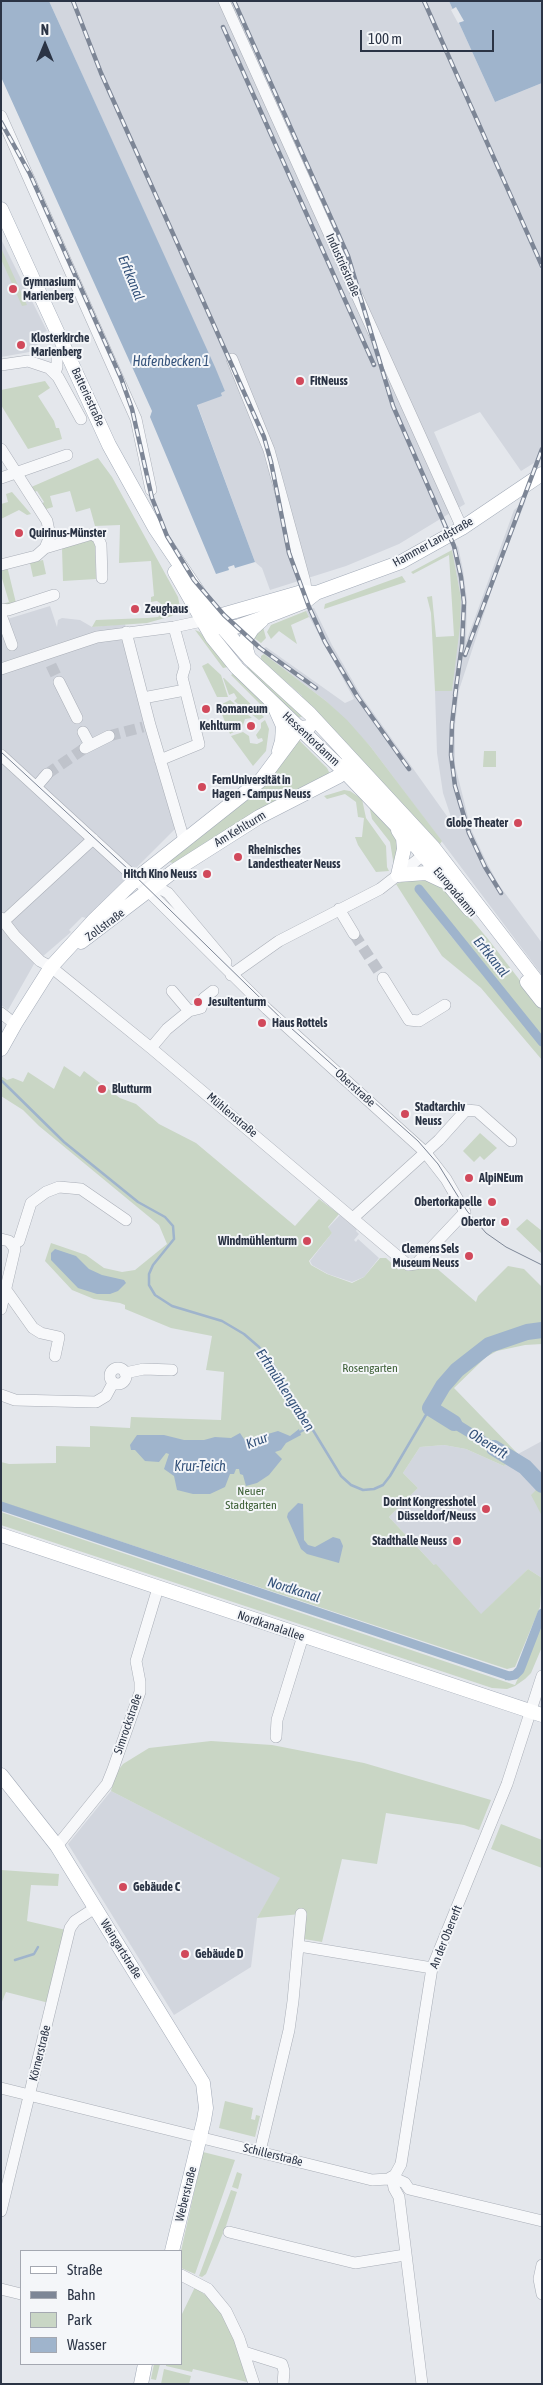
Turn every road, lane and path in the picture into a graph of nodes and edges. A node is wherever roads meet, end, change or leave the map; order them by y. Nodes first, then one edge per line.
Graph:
1 (224, 1) edge
2 (1, 116) edge
3 (1, 209) edge
4 (57, 357) dead end
5 (232, 359) dead end
6 (1, 365) edge
7 (55, 373) junction
8 (81, 419) dead end
9 (1, 449) edge
10 (67, 455) dead end
11 (16, 473) junction
12 (542, 474) edge
13 (1, 478) edge
14 (150, 490) dead end
15 (462, 528) junction
16 (45, 548) junction
17 (1, 564) edge
18 (102, 578) dead end
19 (54, 595) dead end
20 (310, 595) junction
21 (1, 609) edge
22 (265, 617) junction
23 (213, 622) junction
24 (174, 627) junction
25 (126, 632) junction
26 (12, 646) dead end
27 (222, 651) junction
28 (46, 654) junction
29 (249, 658) junction
30 (51, 665) tunnel mouth
31 (1, 669) edge
32 (59, 682) tunnel mouth
33 (185, 690) junction
34 (143, 698) junction
35 (272, 703) junction
36 (77, 718) dead end
37 (301, 728) junction
38 (84, 732) dead end
39 (329, 734) junction
40 (109, 736) tunnel mouth
41 (345, 751) junction
42 (1, 755) edge
43 (160, 760) junction
44 (272, 766) junction
45 (345, 772) junction
46 (47, 774) tunnel mouth
47 (36, 787) junction
48 (396, 825) junction
49 (92, 839) junction
50 (184, 840) junction
51 (428, 851) junction
52 (398, 875) junction
53 (136, 880) junction
54 (452, 887) junction
55 (152, 888) junction
56 (338, 909) junction
57 (2, 920) edge
58 (354, 934) tunnel mouth
59 (56, 962) junction
60 (231, 975) junction
61 (383, 978) tunnel mouth
62 (542, 988) edge
63 (172, 991) dead end
64 (212, 991) dead end
65 (542, 1001) edge
66 (445, 1005) dead end
67 (189, 1011) junction
68 (1, 1013) edge
69 (8, 1030) edge
70 (151, 1048) junction
71 (1, 1049) edge
72 (511, 1141) dead end
73 (425, 1152) junction
74 (353, 1218) junction
75 (126, 1220) dead end
76 (1, 1239) edge
77 (14, 1244) junction
78 (411, 1266) joint
79 (6, 1290) junction
80 (1, 1309) edge
81 (55, 1356) dead end
82 (172, 1370) dead end
83 (1, 1395) edge
84 (1, 1536) edge
85 (158, 1588) junction
86 (303, 1636) junction
87 (542, 1676) edge
88 (536, 1708) edge
89 (276, 1737) dead end
90 (1, 1775) edge
91 (57, 1846) junction
92 (95, 1908) junction
93 (301, 1914) dead end
94 (299, 1946) junction
95 (432, 1968) junction
96 (1, 2088) edge
97 (29, 2095) junction
98 (200, 2137) junction
99 (260, 2151) junction
100 (392, 2177) junction
101 (409, 2189) junction
102 (399, 2197) junction
103 (1, 2211) edge
104 (542, 2220) edge
105 (229, 2232) dead end
106 (172, 2250) edge
107 (406, 2255) junction
108 (542, 2265) edge
109 (182, 2275) edge
110 (1, 2289) edge
111 (20, 2294) edge
112 (542, 2294) edge
113 (244, 2352) junction
114 (145, 2365) edge
115 (140, 2384) edge
116 (254, 2384) edge
117 (283, 2384) edge
118 (422, 2384) edge

1 - 15 street, Industriestraße
2 - 14 street
3 - 23 main road, Batteriestraße
4 - 7 street
5 - 20 street
6 - 7 street
7 - 8 street
9 - 11 street
10 - 11 street
11 - 13 street
11 - 16 street
12 - 15 main road, Hammer Landstraße
15 - 20 main road, Hammer Landstraße
16 - 17 street
16 - 18 street
19 - 21 street
20 - 22 main road, Hammer Landstraße
20 - 23 main road, Hammer Landstraße
21 - 26 street
22 - 23 main road, Hammer Landstraße
22 - 29 main road, Hammer Landstraße
23 - 24 street
23 - 27 main road, Hessentordamm
23 - 27 main road
23 - 29 main road, Hessentordamm
24 - 25 street
24 - 33 street
25 - 28 street
25 - 34 street
27 - 35 main road, Hessentordamm
28 - 30 street
28 - 31 street
29 - 39 main road, Hessentordamm
32 - 36 street
33 - 34 street
33 - 43 street
34 - 43 street
35 - 37 main road, Hessentordamm
35 - 44 main road, Am Kehlturm
37 - 39 main road
37 - 44 main road, Am Kehlturm
37 - 45 main road, Hessentordamm
38 - 40 street
39 - 41 main road, Hessentordamm
41 - 45 main road
41 - 51 main road, Hessentordamm
42 - 47 street, Oberstraße
43 - 50 street
44 - 50 main road, Am Kehlturm
45 - 48 main road, Hessentordamm
45 - 55 main road, Am Kehlturm
46 - 47 street
47 - 49 street, Oberstraße
48 - 51 main road, Hessentordamm
48 - 52 main road
49 - 53 street, Oberstraße
49 - 57 street
50 - 53 main road, Am Kehlturm
51 - 52 street
51 - 54 main road, Europadamm
51 - 62 main road, Europadamm
52 - 54 main road
52 - 56 street
53 - 55 street, Oberstraße
53 - 59 main road, Zollstraße
54 - 65 main road, Europadamm
55 - 59 main road, Zollstraße
55 - 60 street, Oberstraße
56 - 58 street
56 - 60 street
57 - 59 street, Mühlenstraße
59 - 69 main road, Zollstraße
59 - 70 street, Mühlenstraße
60 - 73 street, Oberstraße
61 - 66 street
63 - 67 street
64 - 67 street
67 - 70 street
68 - 69 street
69 - 71 main road, Zollstraße
70 - 74 street, Mühlenstraße
72 - 73 street
73 - 74 street
73 - 78 street, Oberstraße
74 - 78 street, Mühlenstraße
75 - 77 street
76 - 77 street
77 - 79 street
79 - 80 street
79 - 81 street
82 - 83 street
84 - 85 main road, Nordkanalallee
85 - 86 main road, Nordkanalallee
85 - 91 street, Simrockstraße
86 - 88 main road, Nordkanalallee
86 - 89 street
87 - 88 street, An der Obererft
88 - 95 street, An der Obererft
90 - 91 main road, Weingartstraße
91 - 92 main road, Weingartstraße
92 - 97 street, Körnerstraße
92 - 98 main road, Weingartstraße
93 - 94 street
94 - 95 street
94 - 99 street
95 - 100 street, An der Obererft
96 - 97 street, Schillerstraße
97 - 98 street, Schillerstraße
97 - 103 street, Körnerstraße
98 - 99 street, Schillerstraße
98 - 106 main road, Weberstraße
99 - 100 street, Schillerstraße
100 - 101 street
100 - 102 street
101 - 102 street
101 - 104 street
102 - 107 street
105 - 107 street
107 - 118 street
108 - 112 street
109 - 113 street
110 - 111 street
113 - 116 street
113 - 117 street
114 - 115 main road

